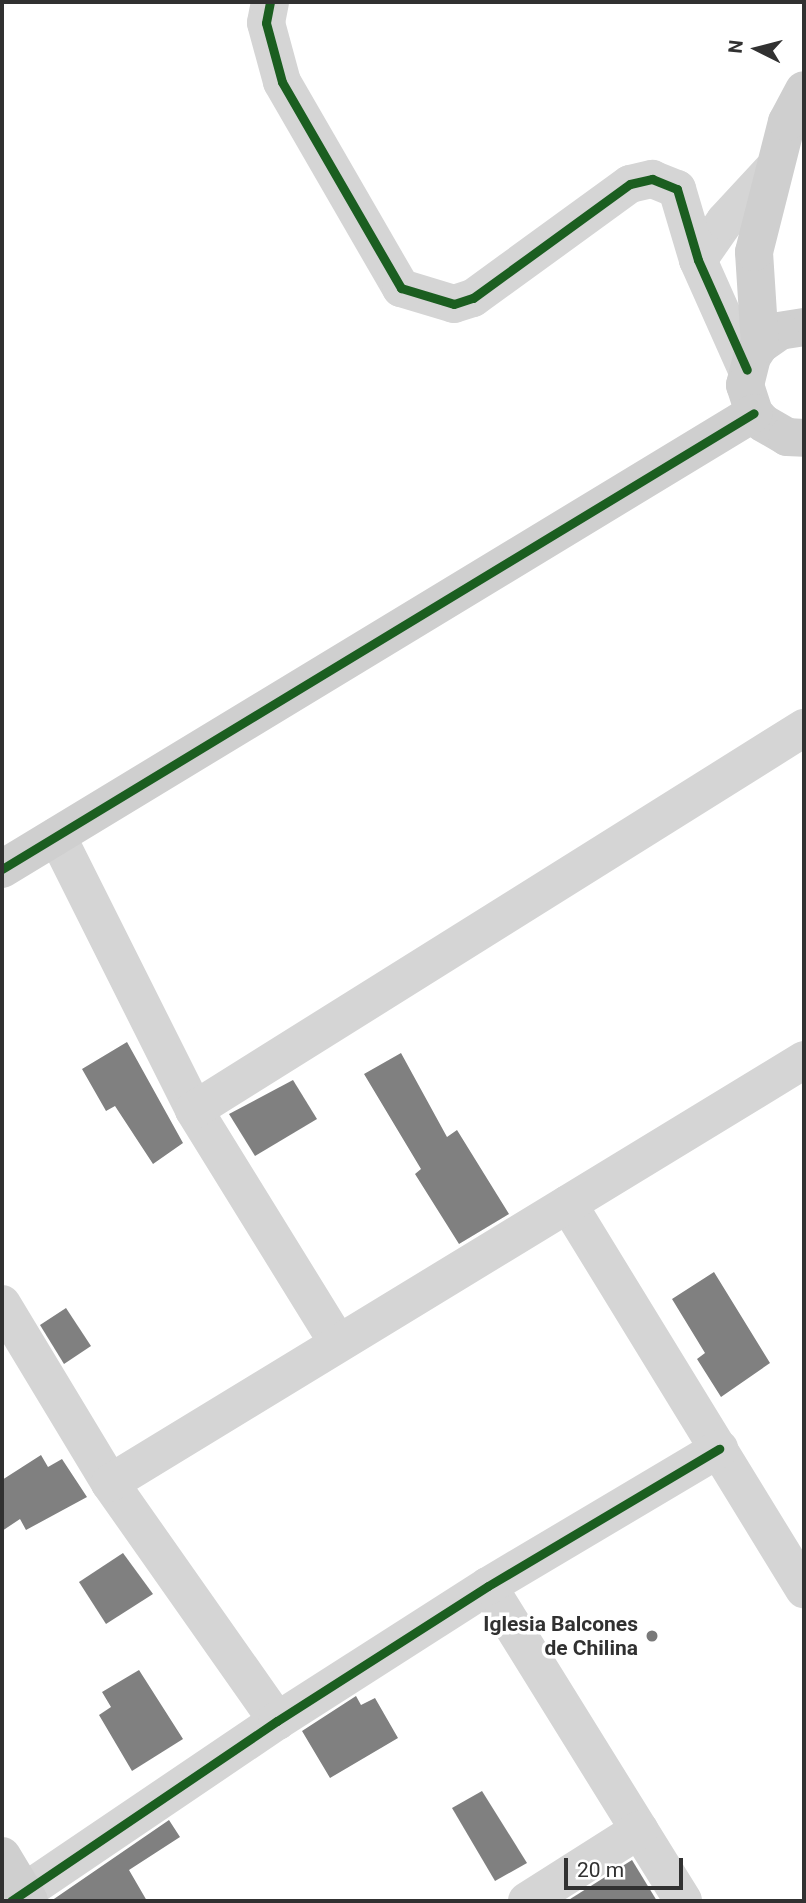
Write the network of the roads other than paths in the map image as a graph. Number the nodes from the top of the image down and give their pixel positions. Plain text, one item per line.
1 (270, 2) edge
2 (804, 90) edge
3 (772, 170) junction
4 (698, 260) junction
5 (804, 327) edge
6 (754, 357) junction
7 (754, 413) junction
8 (803, 440) edge
9 (804, 728) edge
10 (57, 836) junction
11 (2, 869) edge
12 (804, 1060) edge
13 (194, 1110) junction
14 (568, 1204) junction
15 (2, 1304) edge
16 (338, 1343) junction
17 (719, 1449) junction
18 (110, 1483) junction
19 (488, 1586) junction
20 (804, 1589) edge
21 (276, 1721) junction
22 (639, 1830) junction
23 (2, 1856) edge
24 (22, 1899) edge
25 (527, 1901) edge
26 (683, 1901) edge

1 - 4 street
2 - 3 street
3 - 4 street
3 - 6 street
4 - 6 street
5 - 6 street
6 - 7 street
7 - 8 street
7 - 10 street
9 - 13 street
10 - 11 street
10 - 13 street
12 - 14 street
13 - 16 street
14 - 16 street
14 - 17 street
15 - 18 street
16 - 18 street
17 - 19 street
17 - 20 street
18 - 21 street
19 - 21 street
19 - 22 street
21 - 24 street
22 - 25 street
22 - 26 street
23 - 24 street

